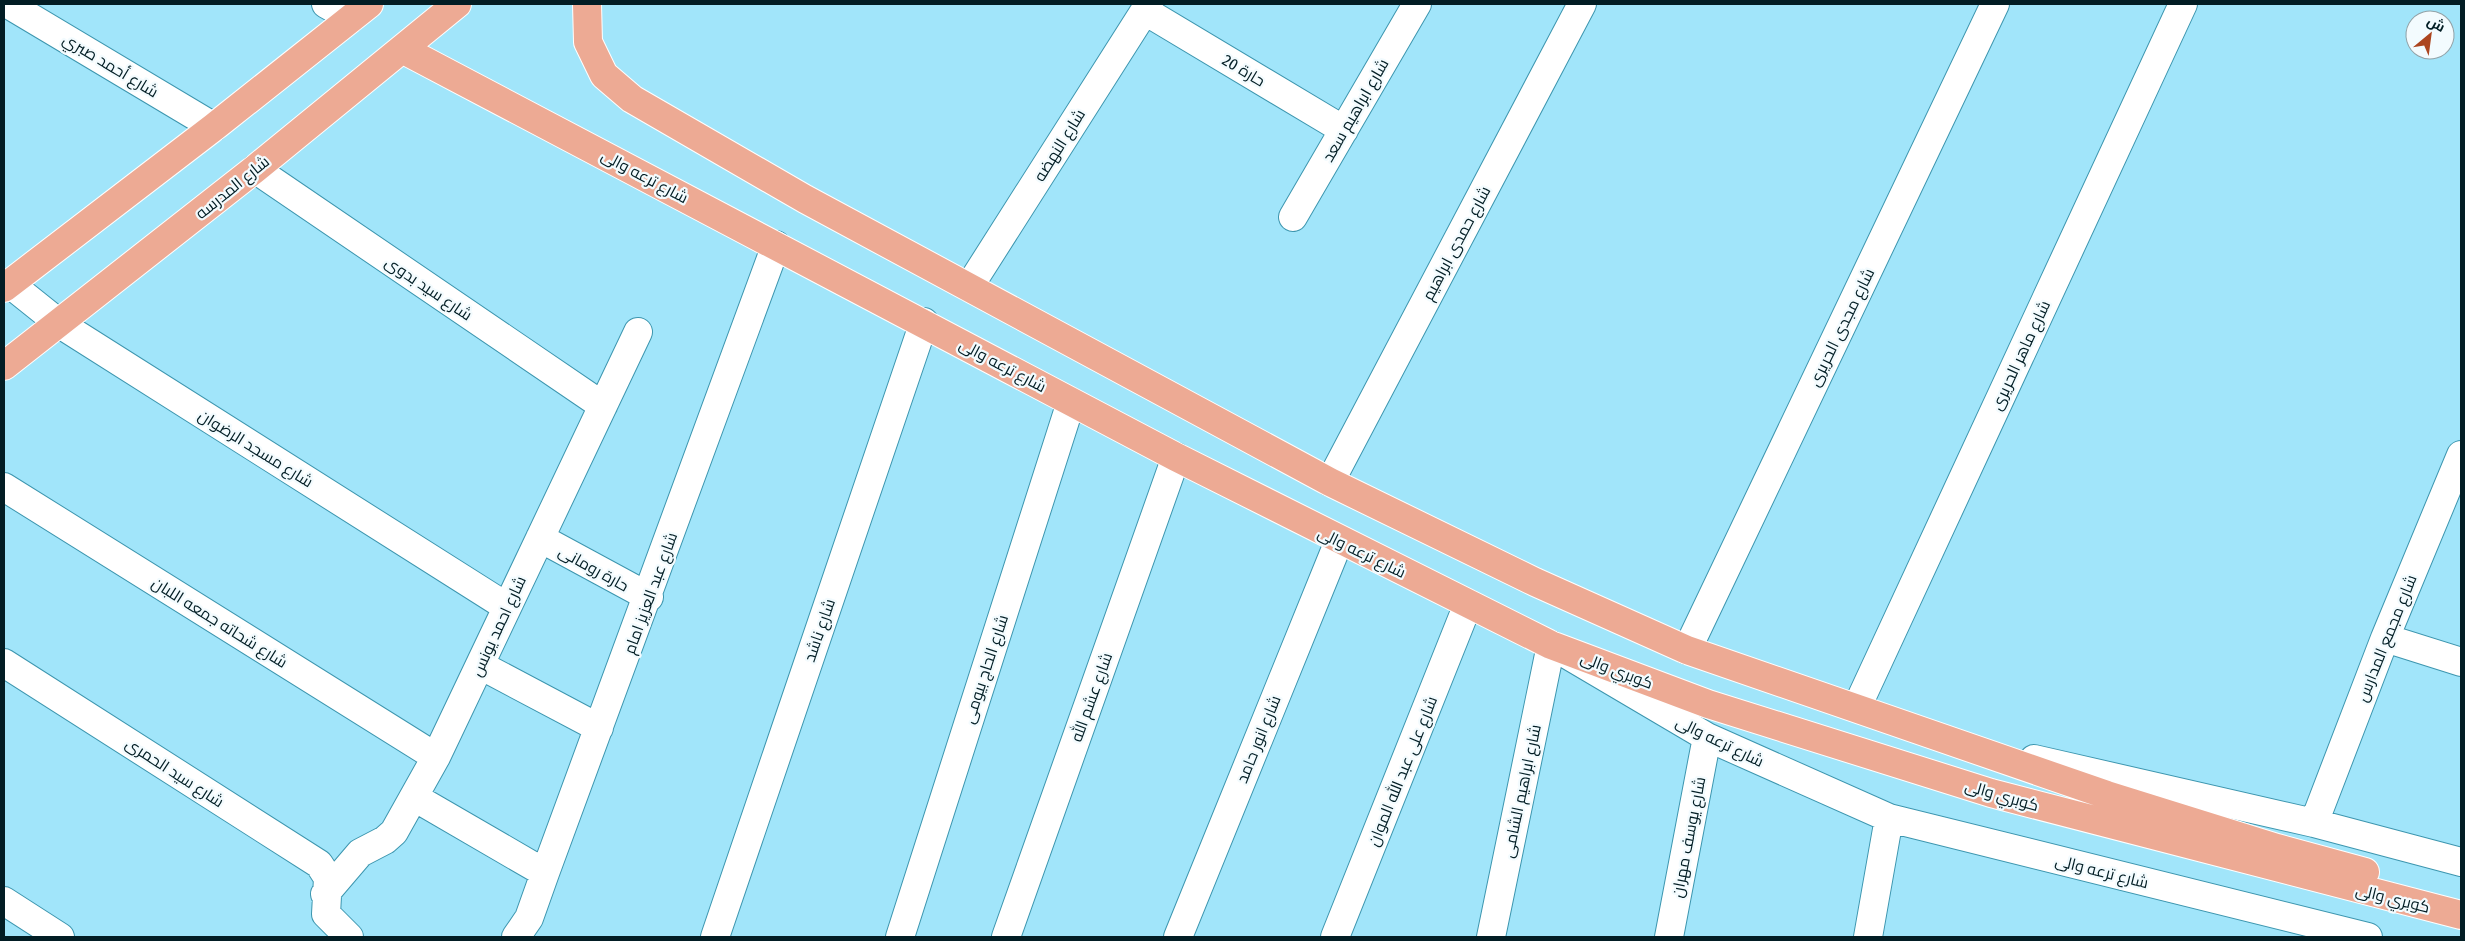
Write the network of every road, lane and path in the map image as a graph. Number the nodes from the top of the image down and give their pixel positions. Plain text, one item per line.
1 (8, 4) edge
2 (326, 4) edge
3 (457, 4) edge
4 (587, 4) edge
5 (1417, 4) edge
6 (1582, 4) edge
7 (1995, 4) edge
8 (2183, 4) edge
9 (1147, 7) edge
10 (360, 11) edge
11 (402, 48) junction
12 (214, 127) junction
13 (1344, 130) junction
14 (255, 169) junction
15 (1293, 217) dead end
16 (776, 245) junction
17 (7, 286) edge
18 (969, 287) junction
19 (924, 322) junction
20 (60, 324) junction
21 (638, 332) dead end
22 (4, 366) edge
23 (1071, 402) junction
24 (602, 406) junction
25 (2461, 455) edge
26 (1176, 458) junction
27 (1330, 482) junction
28 (4, 487) edge
29 (540, 538) junction
30 (1339, 541) junction
31 (649, 597) junction
32 (1468, 604) junction
33 (507, 607) junction
34 (2385, 638) junction
35 (1551, 645) junction
36 (1687, 650) junction
37 (2461, 662) edge
38 (4, 663) edge
39 (480, 665) junction
40 (1857, 707) junction
41 (599, 728) junction
42 (1707, 738) junction
43 (1940, 738) junction
44 (436, 757) junction
45 (414, 797) junction
46 (1889, 818) junction
47 (2314, 823) junction
48 (2461, 862) edge
49 (546, 873) junction
50 (325, 894) junction
51 (2461, 898) edge
52 (4, 901) edge
53 (2461, 915) edge
54 (2278, 926) edge
55 (60, 937) edge
56 (349, 937) edge
57 (516, 937) edge
58 (715, 937) edge
59 (900, 937) edge
60 (1006, 937) edge
61 (1178, 937) edge
62 (1335, 937) edge
63 (1491, 937) edge
64 (1669, 937) edge
65 (1868, 937) edge
66 (2368, 937) edge

1 - 12 street, شارع أحمد صبري
2 - 10 street
3 - 11 main road, شارع المدرسه
4 - 18 main road
5 - 13 street, شارع ابراهيم سعد
6 - 27 street, شارع حمدى ابراهيم
7 - 36 street, شارع مجدى الحريرى
8 - 40 street, شارع ماهر الحريرى
9 - 13 street, حارة 20
9 - 18 street, شارع النهضه
10 - 12 main road
11 - 14 main road, شارع المدرسه
11 - 16 main road, شارع ترعه والى
12 - 17 main road
13 - 15 street, شارع ابراهيم سعد
14 - 20 main road, شارع المدرسه
14 - 24 street, شارع سيد بدوى
16 - 19 main road, شارع ترعه والى
16 - 31 street, شارع عبد العزيز امام
17 - 20 street, شارع مسجد الرضوان
18 - 27 main road
19 - 23 main road, شارع ترعه والى
19 - 58 street, شارع ناشد
20 - 22 main road, شارع المدرسه
20 - 33 street, شارع مسجد الرضوان
21 - 24 street, شارع احمد يونس
23 - 26 main road, شارع ترعه والى
23 - 59 street, شارع الحاج بيومى
24 - 29 street, شارع احمد يونس
25 - 34 street, شارع مجمع المدارس
26 - 30 main road, شارع ترعه والى
26 - 60 street, شارع عشم الله
27 - 36 main road
28 - 44 street, شارع شحاته جمعه اللبان
29 - 31 street, حارة رومانى
29 - 33 street, شارع احمد يونس
30 - 32 main road, شارع ترعه والى
30 - 61 street, شارع انور حامد
31 - 41 street, شارع عبد العزيز امام
32 - 35 main road, شارع ترعه والى
32 - 62 street, شارع على عبد الله الموان
33 - 39 street, شارع احمد يونس
34 - 37 street
34 - 47 street, شارع مجمع المدارس
35 - 42 street, شارع ترعه والى
35 - 53 main road, كوبري والى
35 - 63 street, شارع ابراهيم الشامى
36 - 40 main road
38 - 50 street, شارع سيد الحمرى
39 - 41 street
39 - 44 street, شارع احمد يونس
40 - 43 main road
41 - 49 street, شارع عبد العزيز امام
42 - 46 street, شارع ترعه والى
42 - 64 street, شارع يوسف مهران
43 - 47 street
43 - 51 main road, كوبري والى
44 - 45 street, شارع احمد يونس
45 - 49 street
45 - 50 street, شارع احمد يونس
46 - 54 street, شارع ترعه والى
46 - 65 street
47 - 48 street
49 - 57 street, شارع عبد العزيز امام
50 - 56 street, شارع سيد الحمرى
52 - 55 street
54 - 66 street, شارع ترعه والى

